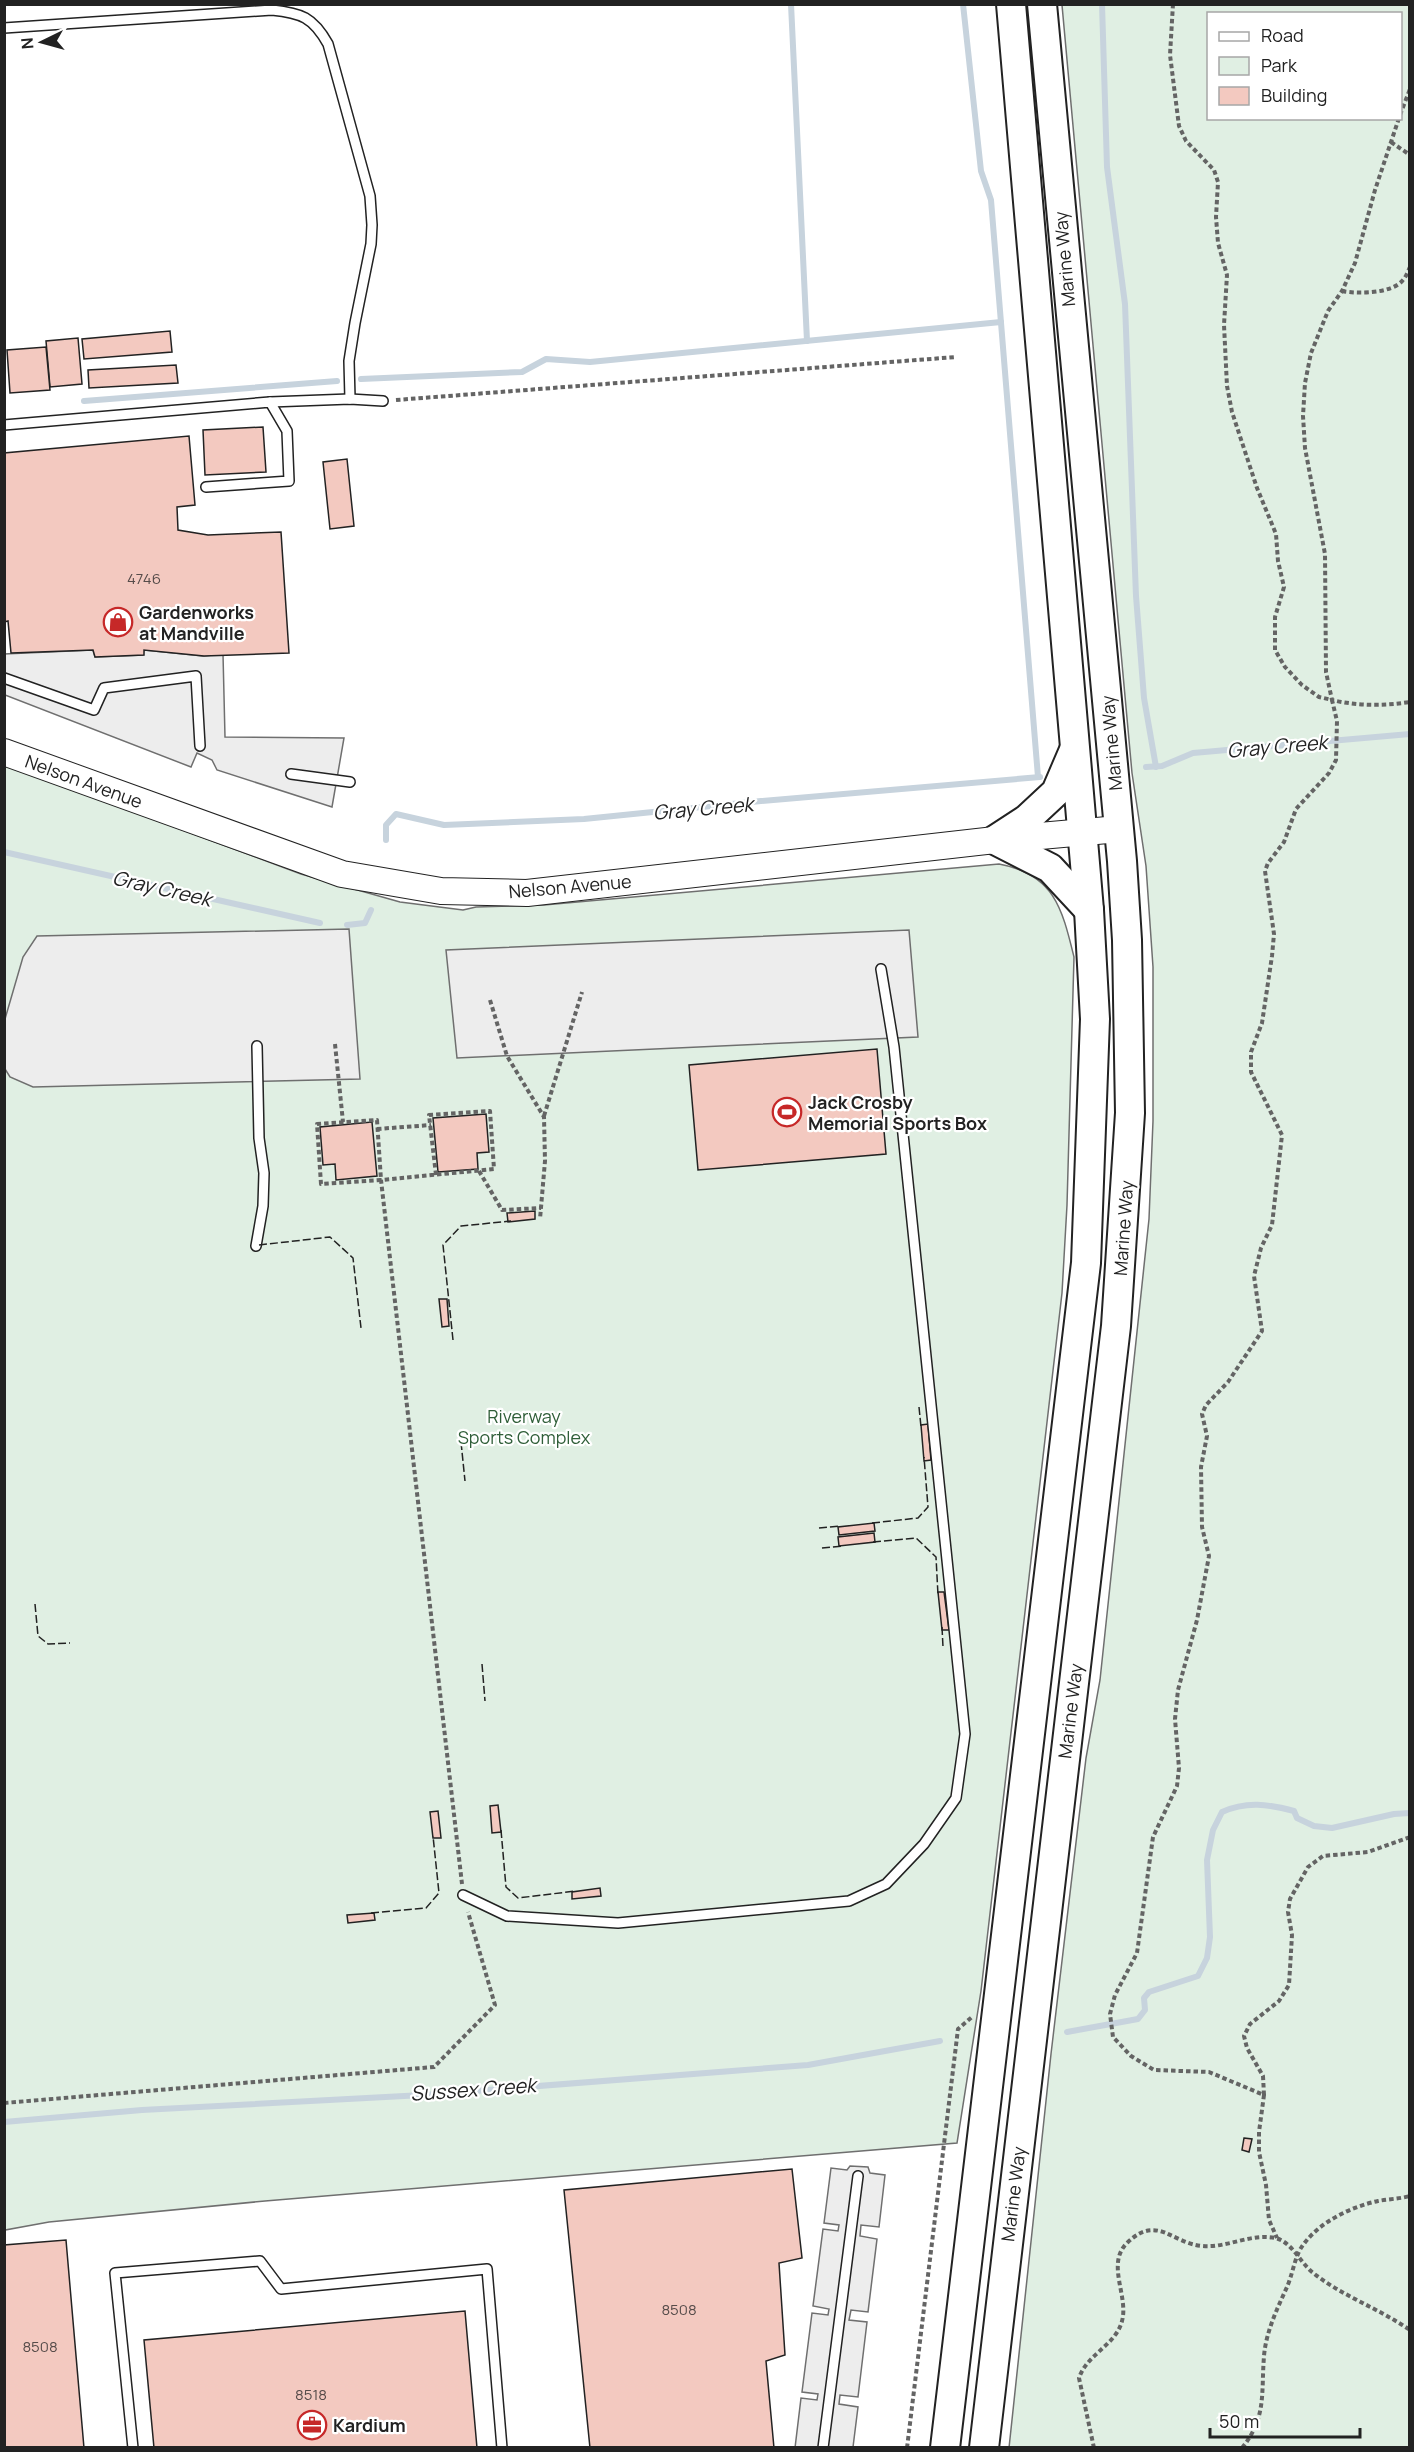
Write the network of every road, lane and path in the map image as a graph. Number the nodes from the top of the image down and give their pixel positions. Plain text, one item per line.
1 (1011, 4) edge
2 (1042, 4) edge
3 (1173, 4) edge
4 (4, 28) edge
5 (1410, 89) edge
6 (1402, 111) edge
7 (1399, 120) edge
8 (1391, 142) junction
9 (1410, 155) edge
10 (1410, 267) edge
11 (1342, 291) junction
12 (956, 357) dead end
13 (350, 399) junction
14 (383, 401) joint
15 (270, 402) junction
16 (4, 425) edge
17 (206, 487) dead end
18 (4, 678) edge
19 (1332, 700) junction
20 (1410, 702) edge
21 (1076, 745) junction
22 (200, 746) dead end
23 (4, 753) edge
24 (291, 774) dead end
25 (350, 782) dead end
26 (1119, 829) junction
27 (1083, 832) junction
28 (994, 840) junction
29 (1089, 910) junction
30 (881, 969) dead end
31 (582, 992) dead end
32 (490, 1000) dead end
33 (335, 1044) dead end
34 (256, 1046) dead end
35 (544, 1117) junction
36 (343, 1122) junction
37 (431, 1125) junction
38 (377, 1130) junction
39 (479, 1171) junction
40 (436, 1175) junction
41 (381, 1180) junction
42 (541, 1208) junction
43 (540, 1219) dead end
44 (256, 1246) dead end
45 (1410, 1837) edge
46 (463, 1895) junction
47 (958, 2029) dead end
48 (1264, 2095) junction
49 (4, 2103) edge
50 (858, 2176) dead end
51 (1410, 2196) edge
52 (1277, 2238) junction
53 (1298, 2258) junction
54 (1410, 2330) edge
55 (133, 2448) edge
56 (502, 2448) edge
57 (823, 2448) edge
58 (907, 2448) edge
59 (945, 2448) edge
60 (984, 2448) edge
61 (1094, 2448) edge
62 (1242, 2448) edge

1 - 21 main road, Marine Way
2 - 26 main road, Marine Way
3 - 19 path
4 - 13 lane
5 - 6 path
7 - 8 path
8 - 9 path
8 - 11 path
10 - 11 path
11 - 19 path
12 - 14 path
13 - 14 lane
13 - 15 lane
15 - 16 lane
15 - 17 lane
18 - 22 lane
19 - 20 path
19 - 48 path
21 - 27 main road, Marine Way
21 - 28 main road
23 - 28 street, Nelson Avenue
24 - 25 lane
26 - 27 street, Nelson Avenue
26 - 60 main road, Marine Way
27 - 28 street, Nelson Avenue
27 - 29 main road, Marine Way
28 - 29 main road
29 - 59 main road, Marine Way
30 - 46 lane
31 - 35 path
32 - 35 path
33 - 36 path
34 - 44 lane
35 - 42 path
36 - 38 path
36 - 41 path
37 - 38 path
37 - 39 path
37 - 40 path
38 - 41 path
39 - 40 path
39 - 42 path
40 - 41 path
41 - 46 path
42 - 43 path
45 - 48 path
46 - 49 path
47 - 58 path
48 - 52 path
50 - 57 lane
51 - 53 path
52 - 53 path
52 - 61 path
53 - 54 path
53 - 62 path
55 - 56 lane

